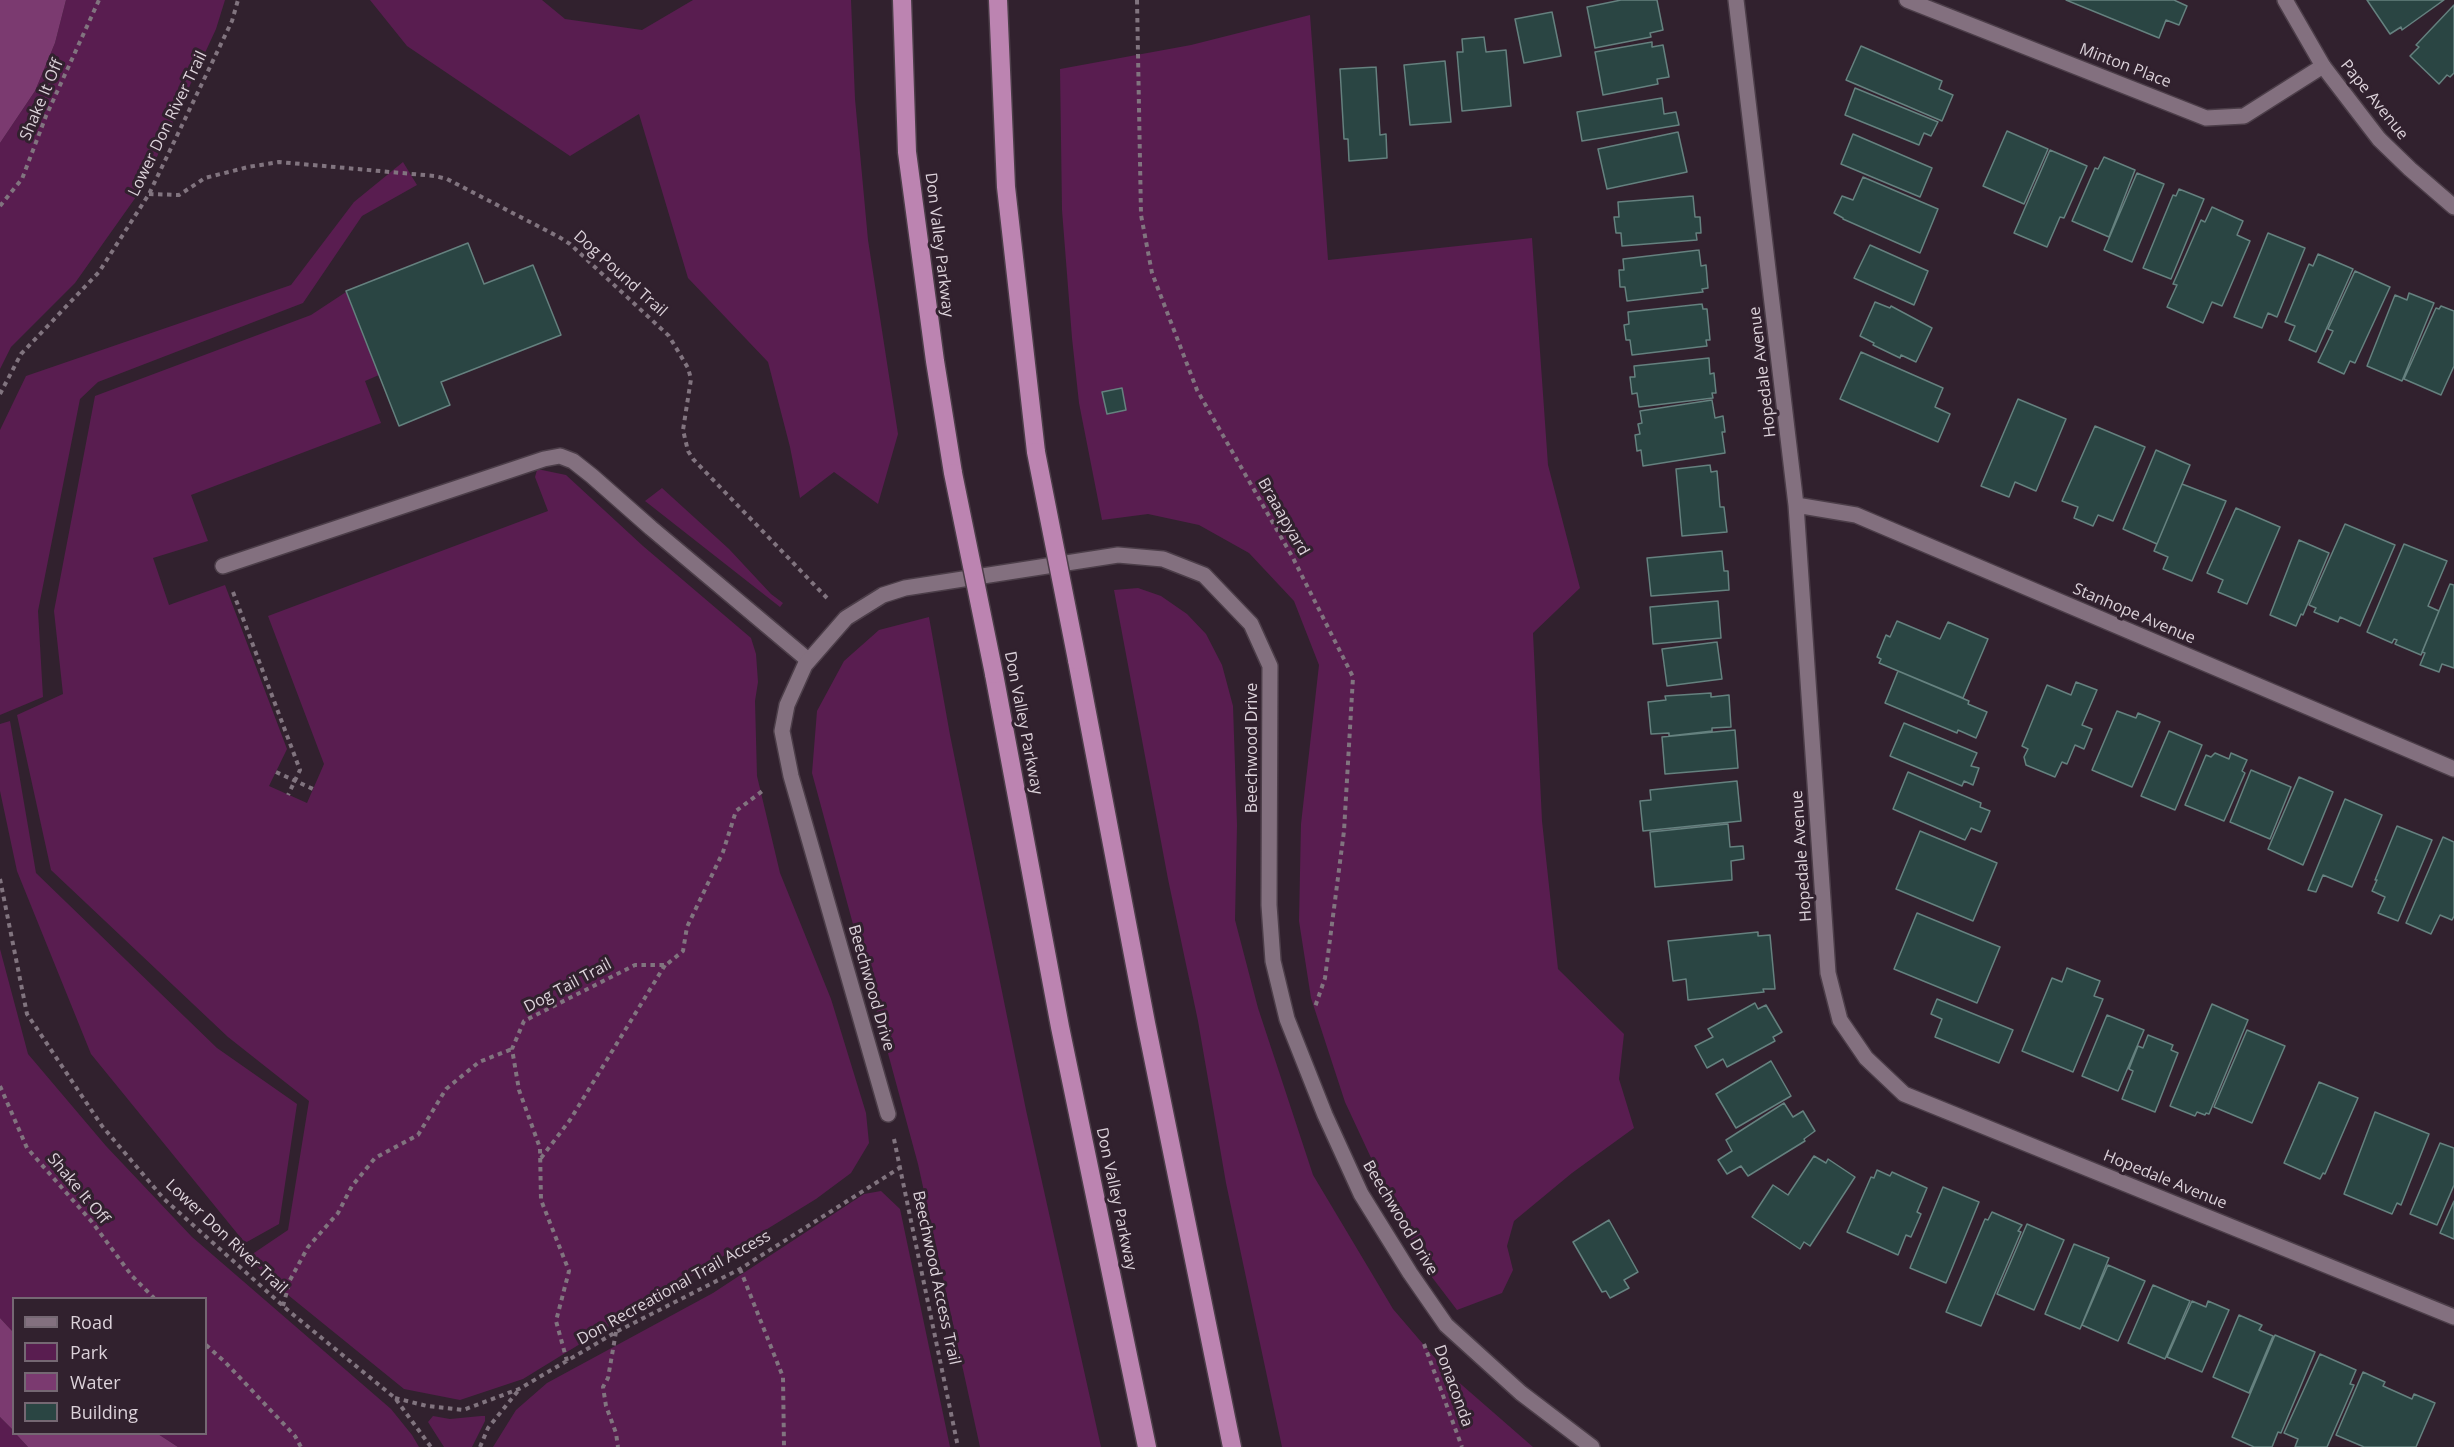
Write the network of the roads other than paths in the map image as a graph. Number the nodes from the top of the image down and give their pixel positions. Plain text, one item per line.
1 (902, 0) edge
2 (998, 0) edge
3 (1736, 0) edge
4 (1907, 0) edge
5 (2284, 0) edge
6 (2324, 66) junction
7 (2454, 207) edge
8 (1796, 505) junction
9 (223, 566) road end
10 (808, 660) junction
11 (2454, 769) edge
12 (888, 1114) road end
13 (2454, 1317) edge
14 (1147, 1447) edge
15 (1232, 1447) edge
16 (1592, 1447) edge

1 - 14 highway, Don Valley Parkway, bridge
2 - 15 highway, bridge
3 - 8 street, Hopedale Avenue
4 - 6 street, Minton Place
5 - 6 street, Pape Avenue
6 - 7 street, Pape Avenue
8 - 11 street, Stanhope Avenue
8 - 13 street, Hopedale Avenue
9 - 10 street
10 - 12 street, Beechwood Drive
10 - 16 street, Beechwood Drive

